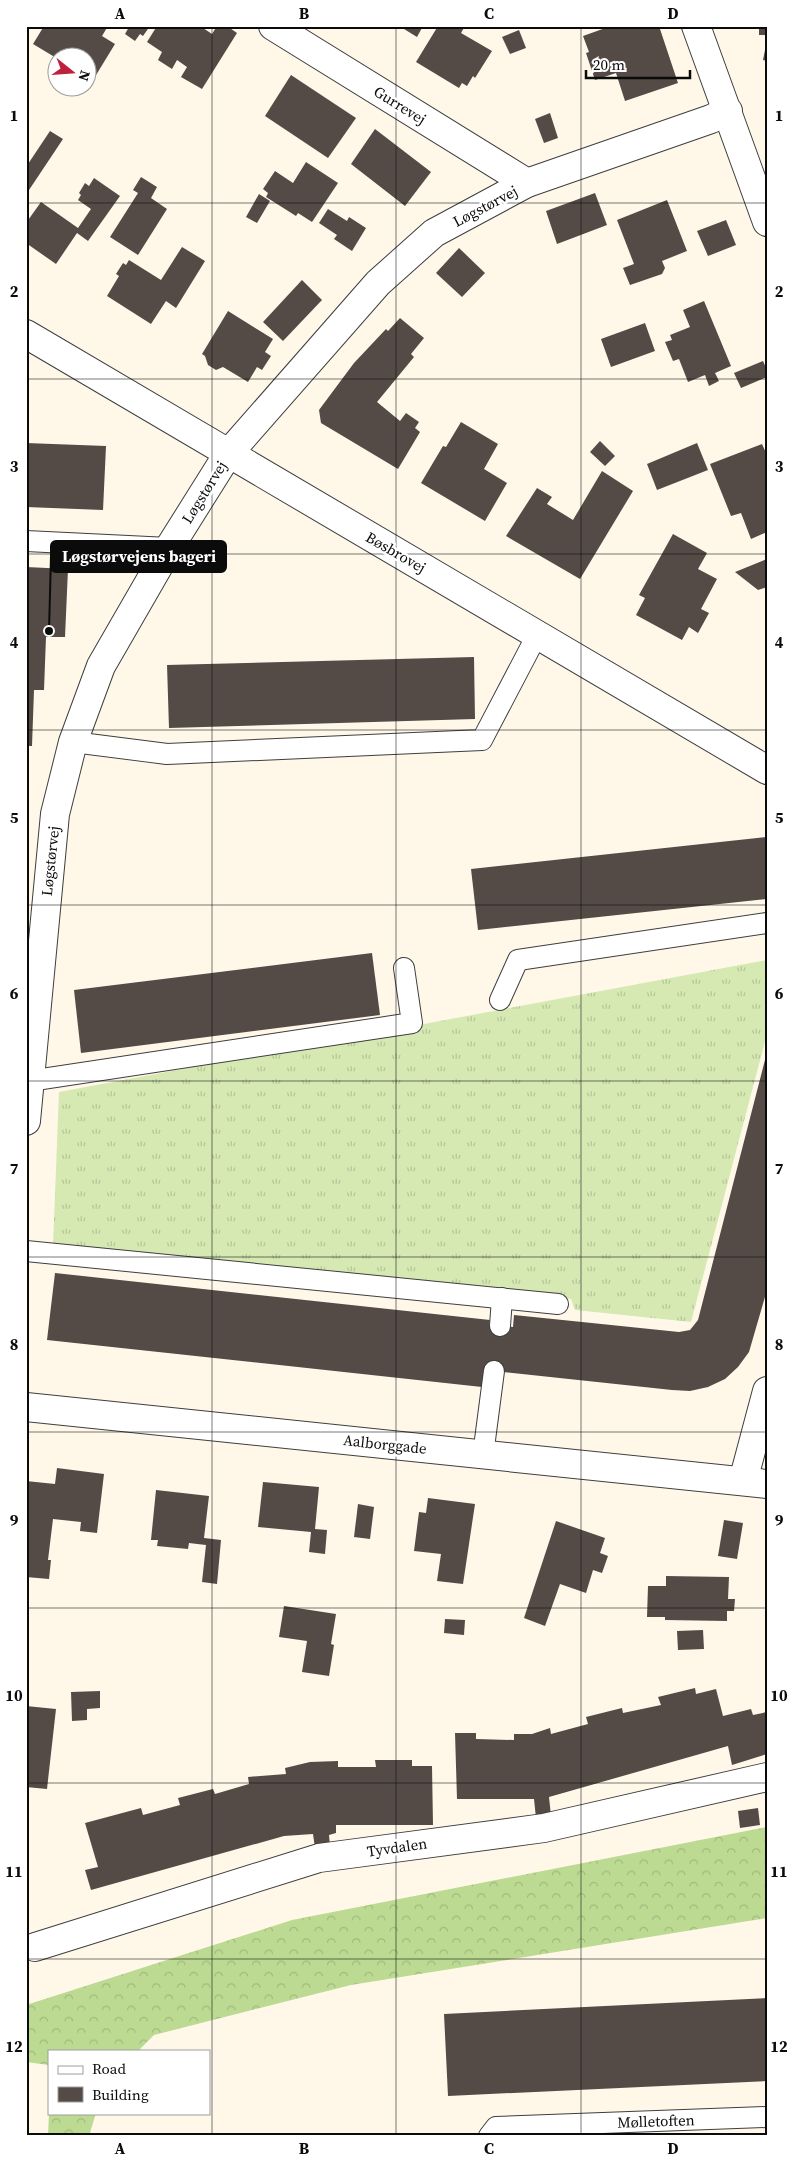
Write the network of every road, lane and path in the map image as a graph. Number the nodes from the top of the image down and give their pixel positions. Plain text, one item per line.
1 (273, 26) edge
2 (696, 26) edge
3 (728, 110) junction
4 (527, 183) junction
5 (767, 222) edge
6 (26, 334) edge
7 (228, 454) junction
8 (26, 541) edge
9 (169, 548) junction
10 (537, 635) junction
11 (73, 742) junction
12 (767, 770) edge
13 (36, 903) edge
14 (767, 923) edge
15 (404, 968) dead end
16 (500, 1000) dead end
17 (29, 1081) junction
18 (26, 1122) edge
19 (26, 1251) edge
20 (502, 1298) junction
21 (558, 1304) dead end
22 (500, 1326) dead end
23 (494, 1370) dead end
24 (767, 1391) edge
25 (26, 1407) edge
26 (483, 1454) junction
27 (755, 1483) edge
28 (767, 1777) edge
29 (35, 1947) dead end
30 (767, 2117) edge
31 (489, 2136) edge

1 - 4 street, Gurrevej
2 - 3 street
3 - 4 street, Løgstørvej
3 - 5 street
4 - 7 street, Løgstørvej
6 - 7 street, Bøsbrovej
7 - 9 street, Løgstørvej
7 - 10 street, Bøsbrovej
8 - 9 lane
9 - 11 street, Løgstørvej
10 - 11 lane
10 - 12 street, Bøsbrovej
11 - 13 street, Løgstørvej
13 - 17 street, Løgstørvej
14 - 16 lane
15 - 17 lane
17 - 18 street, Løgstørvej
19 - 20 lane
20 - 21 lane
20 - 22 lane
23 - 26 lane
24 - 27 street, Aalborggade
25 - 26 street, Aalborggade
26 - 27 street, Aalborggade
28 - 29 street, Tyvdalen
30 - 31 lane, Mølletoften

